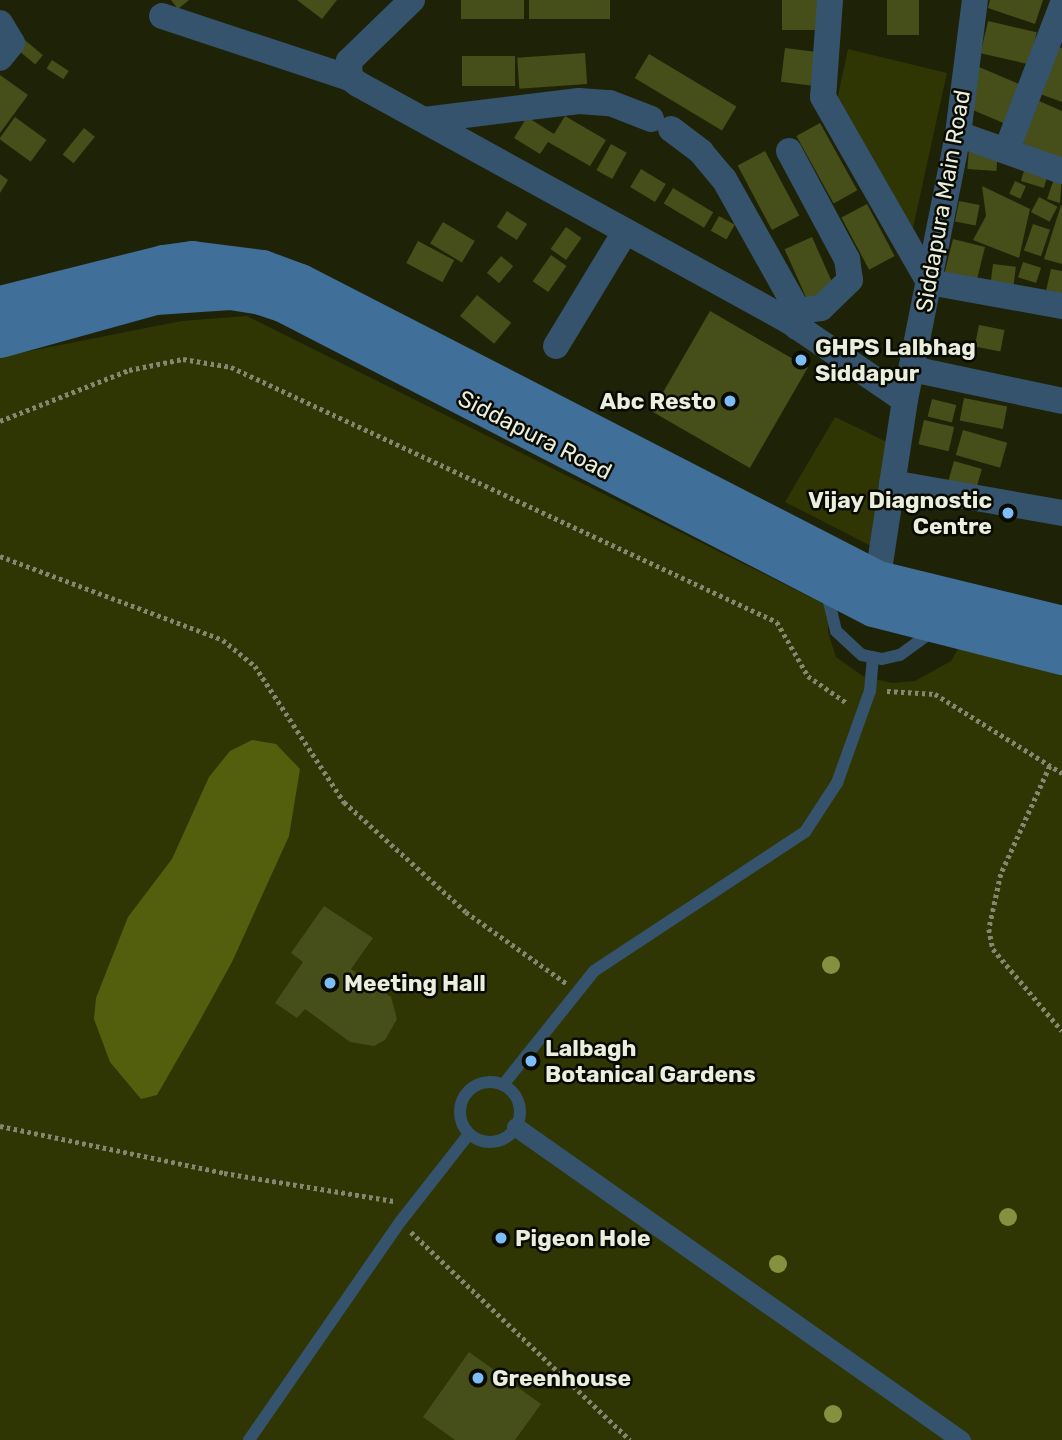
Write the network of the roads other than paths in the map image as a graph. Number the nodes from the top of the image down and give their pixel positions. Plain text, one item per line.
1 (412, 0) edge
2 (830, 0) edge
3 (975, 0) edge
4 (1062, 6) edge
5 (162, 16) dead end
6 (0, 23) edge
7 (0, 58) edge
8 (350, 78) junction
9 (424, 120) junction
10 (958, 134) junction
11 (1007, 149) junction
12 (789, 151) dead end
13 (1062, 171) edge
14 (625, 232) junction
15 (929, 282) junction
16 (0, 304) edge
17 (1062, 306) edge
18 (798, 319) junction
19 (0, 339) edge
20 (556, 346) dead end
21 (912, 369) junction
22 (905, 400) junction
23 (1062, 401) edge
24 (892, 483) junction
25 (1062, 513) edge
26 (826, 586) junction
27 (875, 594) junction
28 (1062, 624) edge
29 (939, 626) junction
30 (1062, 656) edge
31 (873, 658) junction
32 (503, 1085) junction
33 (516, 1127) junction
34 (469, 1134) junction
35 (249, 1440) edge
36 (961, 1440) edge

1 - 8 street
2 - 15 street
3 - 10 street, Siddapura Main Road
4 - 11 street
5 - 8 street
6 - 7 street
8 - 9 street
9 - 14 street
9 - 18 street
10 - 11 street
10 - 15 street, Siddapura Main Road
11 - 13 street
12 - 18 street
14 - 18 street
14 - 20 street
15 - 17 street
15 - 21 street, Siddapura Main Road
16 - 27 main road, Siddapura Road
18 - 22 street
19 - 26 main road, Siddapura Road
21 - 22 street, Siddapura Main Road
21 - 23 street
22 - 24 street, Siddapura Main Road
24 - 25 street
24 - 27 street, Siddapura Main Road
26 - 27 main road, Siddapura Road
26 - 31 lane
27 - 28 main road, Siddapura Road
27 - 29 main road, Siddapura Road
29 - 30 main road, Siddapura Road
29 - 31 lane
31 - 32 lane
32 - 33 lane
32 - 34 lane
33 - 34 lane
33 - 36 street
34 - 35 lane

